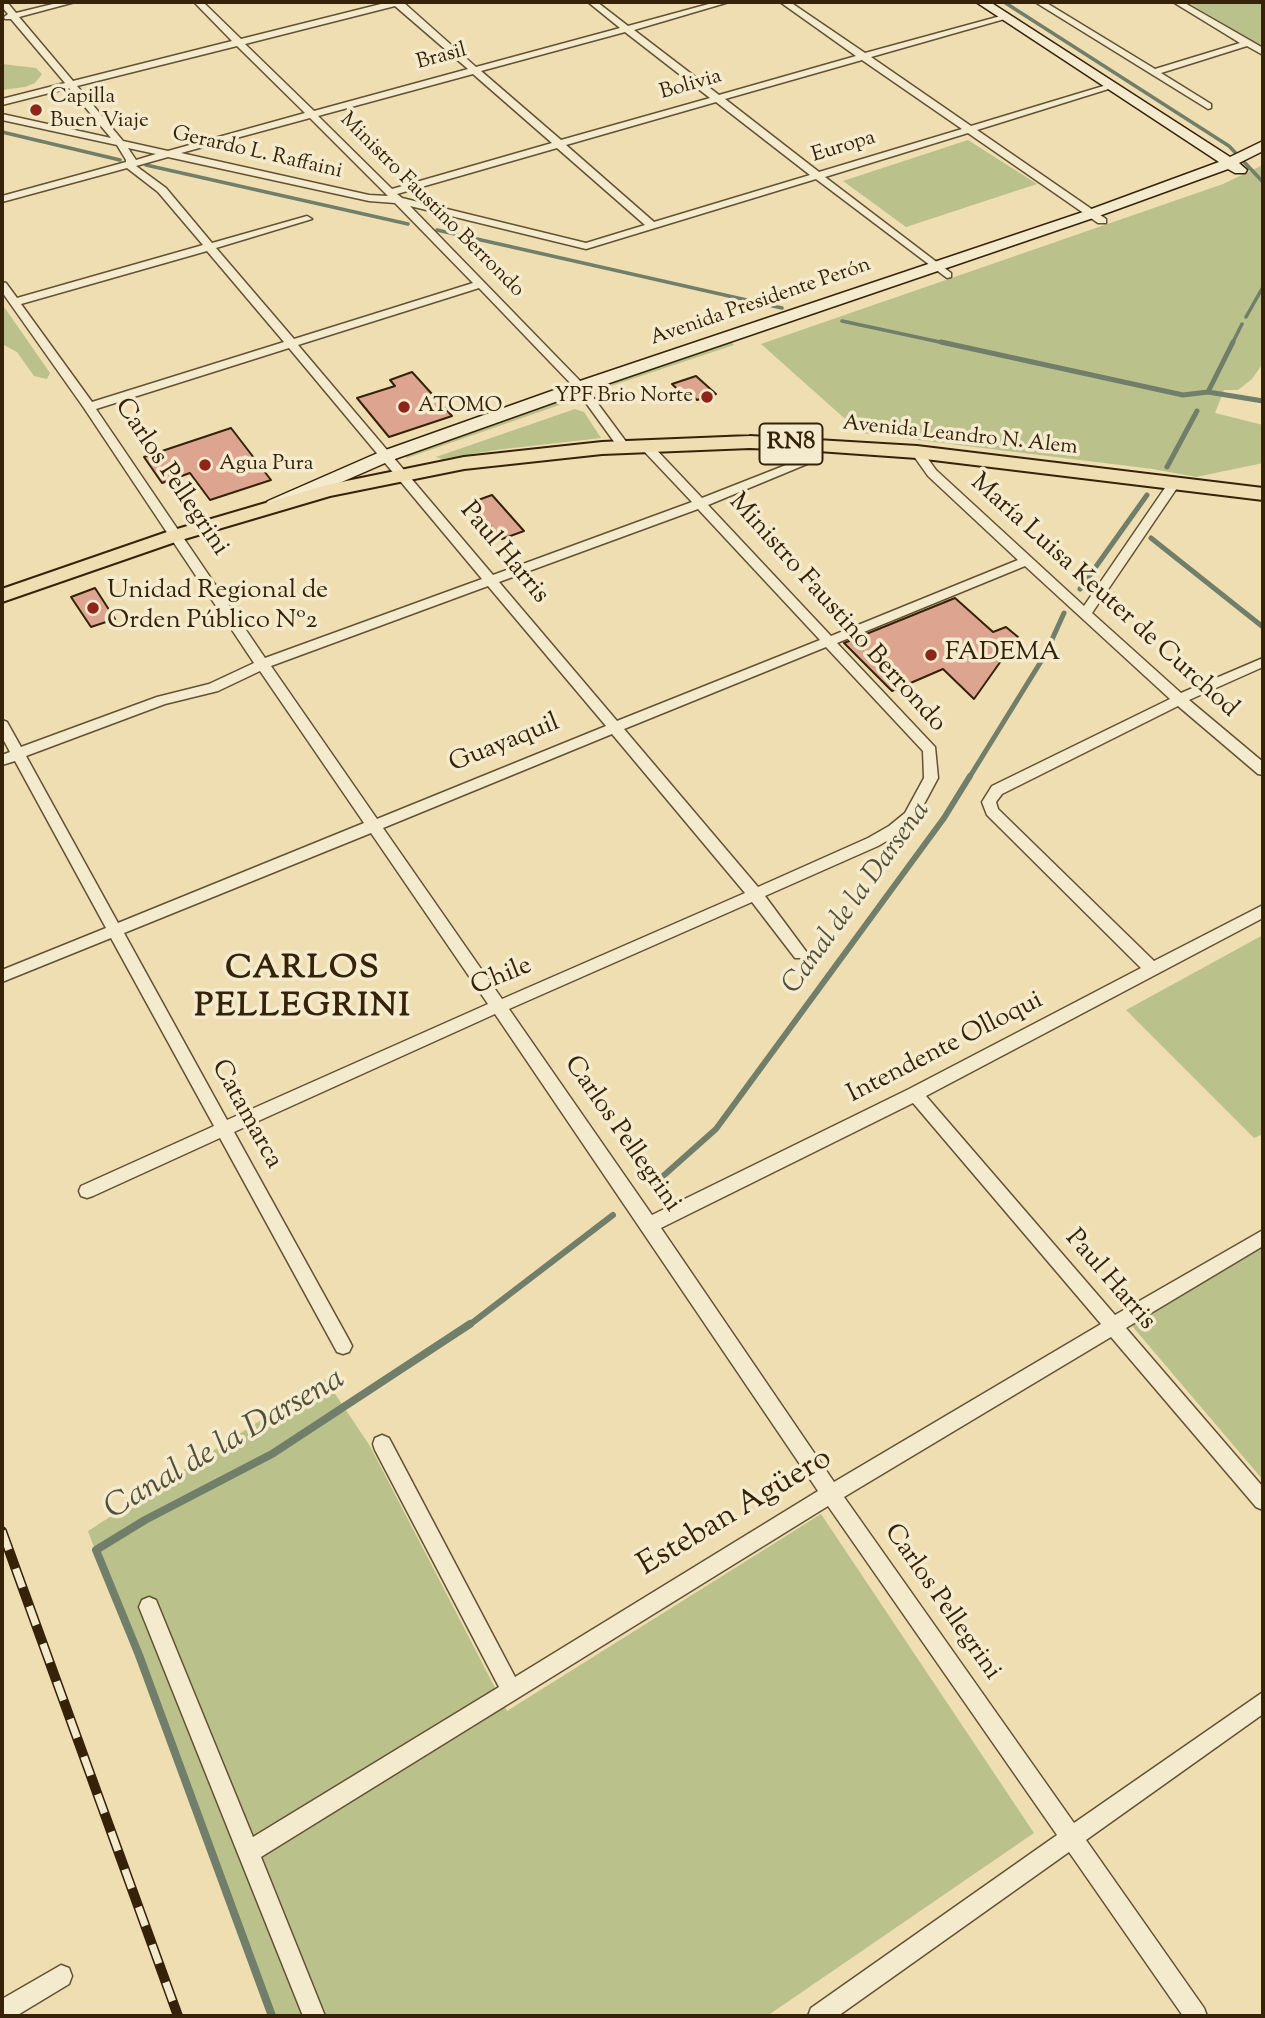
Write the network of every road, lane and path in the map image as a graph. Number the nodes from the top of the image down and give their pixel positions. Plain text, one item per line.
1 (2, 2) edge
2 (71, 2) edge
3 (198, 2) edge
4 (397, 2) edge
5 (592, 2) edge
6 (725, 2) edge
7 (785, 2) edge
8 (982, 2) edge
9 (1056, 2) edge
10 (1177, 2) edge
11 (1042, 3) edge
12 (14, 15) junction
13 (1005, 16) junction
14 (2, 18) edge
15 (627, 29) junction
16 (238, 42) junction
17 (1248, 43) junction
18 (1263, 52) edge
19 (864, 57) junction
20 (474, 70) junction
21 (1156, 72) junction
22 (73, 85) junction
23 (1114, 86) junction
24 (718, 99) junction
25 (2, 102) edge
26 (1208, 106) dead end
27 (310, 114) junction
28 (2, 117) edge
29 (968, 129) junction
30 (120, 143) junction
31 (559, 144) junction
32 (1263, 145) edge
33 (169, 154) junction
34 (1263, 158) edge
35 (131, 164) junction
36 (1236, 167) junction
37 (103, 172) junction
38 (819, 176) junction
39 (159, 187) junction
40 (392, 196) junction
41 (2, 199) edge
42 (1096, 218) junction
43 (307, 219) dead end
44 (653, 226) junction
45 (586, 246) joint
46 (211, 247) junction
47 (942, 271) junction
48 (480, 284) junction
49 (2, 285) edge
50 (14, 302) junction
51 (291, 343) junction
52 (586, 393) junction
53 (89, 407) junction
54 (818, 445) junction
55 (645, 446) junction
56 (624, 447) junction
57 (917, 452) junction
58 (394, 465) junction
59 (1263, 478) edge
60 (1176, 485) junction
61 (1263, 494) edge
62 (701, 503) junction
63 (274, 505) junction
64 (174, 536) junction
65 (1027, 561) junction
66 (490, 579) junction
67 (2, 596) edge
68 (1085, 614) junction
69 (830, 640) junction
70 (1263, 662) edge
71 (263, 664) junction
72 (1179, 699) junction
73 (2, 725) edge
74 (614, 727) junction
75 (10, 757) edge
76 (1263, 770) edge
77 (923, 796) joint
78 (372, 825) junction
79 (754, 893) junction
80 (1263, 911) edge
81 (116, 929) junction
82 (800, 954) dead end
83 (1152, 969) junction
84 (2, 976) edge
85 (498, 1007) junction
86 (915, 1094) junction
87 (222, 1129) junction
88 (87, 1191) dead end
89 (649, 1225) junction
90 (1263, 1237) edge
91 (1114, 1328) junction
92 (343, 1346) dead end
93 (382, 1444) dead end
94 (831, 1494) junction
95 (1263, 1501) edge
96 (149, 1607) dead end
97 (510, 1689) junction
98 (1263, 1702) edge
99 (1071, 1838) junction
100 (247, 1853) junction
101 (61, 1976) dead end
102 (2, 2012) edge
103 (314, 2016) edge
104 (819, 2016) edge
105 (1196, 2016) edge

1 - 12 street
2 - 12 street
3 - 16 street, Ministro Faustino Berrondo
4 - 16 street
4 - 20 street
5 - 15 street
6 - 15 street, Brasil
7 - 19 street
8 - 13 main road
9 - 11 street
10 - 17 street
11 - 21 street
12 - 14 street
12 - 22 street
13 - 19 street, Bolivia
13 - 23 main road
15 - 20 street, Brasil
15 - 24 street
16 - 22 street
16 - 27 street, Ministro Faustino Berrondo
17 - 18 street
17 - 21 street
19 - 24 street, Bolivia
19 - 29 street
20 - 27 street, Brasil
20 - 31 street
21 - 26 street
22 - 25 street
22 - 30 street
23 - 29 street, Europa
23 - 36 main road
24 - 31 street, Bolivia
24 - 38 street
27 - 33 street, Brasil
27 - 40 street, Ministro Faustino Berrondo
28 - 30 street, Gerardo L. Raffaini
29 - 38 street, Europa
29 - 42 street
30 - 33 street, Gerardo L. Raffaini
30 - 35 street
31 - 40 street, Bolivia
31 - 44 street
32 - 36 main road, Avenida Presidente Perón
33 - 35 street, Brasil
33 - 40 street, Gerardo L. Raffaini
34 - 36 main road, Avenida Presidente Perón
35 - 37 street, Brasil
35 - 39 street, Paul Harris
36 - 42 main road, Avenida Presidente Perón
37 - 39 street
37 - 41 street, Brasil
38 - 44 street, Europa
38 - 47 street
39 - 46 street, Paul Harris
40 - 45 street, Gerardo L. Raffaini
40 - 48 street, Ministro Faustino Berrondo
42 - 47 main road, Avenida Presidente Perón
43 - 46 street
44 - 45 street, Europa
46 - 50 street
46 - 51 street, Paul Harris
47 - 52 main road, Avenida Presidente Perón
48 - 51 street
48 - 52 street, Ministro Faustino Berrondo
49 - 50 street, Carlos Pellegrini
50 - 53 street, Carlos Pellegrini
51 - 53 street
51 - 58 street, Paul Harris
52 - 56 street, Ministro Faustino Berrondo
52 - 58 main road, Avenida Presidente Perón
53 - 64 street, Carlos Pellegrini
54 - 55 main road, Avenida Leandro N. Alem / RN8
54 - 57 main road, Avenida Leandro N. Alem / RN8
54 - 62 street
55 - 56 main road, Avenida Leandro N. Alem / RN8
55 - 62 street, Ministro Faustino Berrondo
56 - 58 main road, Avenida Leandro N. Alem / RN8
57 - 60 main road, Avenida Leandro N. Alem / RN8
57 - 65 street, María Luisa Keuter de Curchod
58 - 63 main road, Avenida Presidente Perón
58 - 63 main road, Avenida Presidente Perón / RN8
58 - 66 street, Paul Harris
59 - 60 main road, Avenida Leandro N. Alem / RN8
60 - 61 main road, Avenida Leandro N. Alem / RN8
60 - 68 street
62 - 66 street
62 - 69 street, Ministro Faustino Berrondo
63 - 64 main road, Avenida Presidente Perón
64 - 67 main road, Avenida Presidente Perón
64 - 71 street, Carlos Pellegrini
65 - 68 street, María Luisa Keuter de Curchod
65 - 69 street, Guayaquil
66 - 71 street
66 - 74 street, Paul Harris
68 - 72 street, María Luisa Keuter de Curchod
69 - 74 street, Guayaquil
69 - 77 street, Ministro Faustino Berrondo
70 - 72 street
71 - 75 street
71 - 78 street, Carlos Pellegrini
72 - 76 street, María Luisa Keuter de Curchod
72 - 83 street
73 - 75 street, Catamarca
74 - 78 street, Guayaquil
74 - 79 street, Paul Harris
75 - 81 street, Catamarca
77 - 79 street, Chile
78 - 81 street, Guayaquil
78 - 85 street, Carlos Pellegrini
79 - 82 street, Paul Harris
79 - 85 street, Chile
80 - 83 street, Intendente Olloqui
81 - 84 street, Guayaquil
81 - 87 street, Catamarca
83 - 86 street, Intendente Olloqui
85 - 87 street, Chile
85 - 89 street, Carlos Pellegrini
86 - 89 street, Intendente Olloqui
86 - 91 street, Paul Harris
87 - 88 street, Chile
87 - 92 street, Catamarca
89 - 94 street, Carlos Pellegrini
90 - 91 street, Esteban Agüero
91 - 94 street, Esteban Agüero
91 - 95 street, Paul Harris
93 - 97 street
94 - 97 street, Esteban Agüero
94 - 99 street, Carlos Pellegrini
96 - 100 street
97 - 100 street, Esteban Agüero
98 - 99 street
99 - 104 street
99 - 105 street, Carlos Pellegrini
100 - 103 street
101 - 102 street

